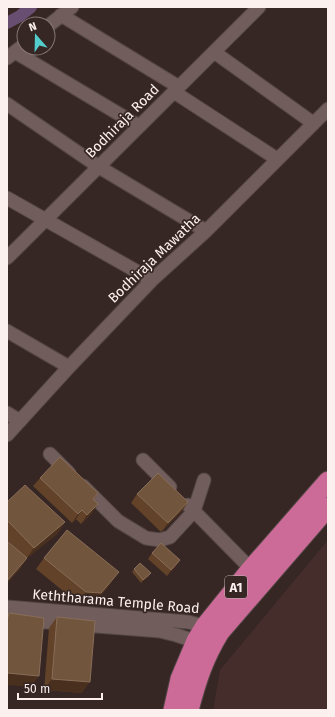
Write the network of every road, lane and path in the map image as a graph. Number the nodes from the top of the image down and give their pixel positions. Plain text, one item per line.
1 (72, 7) edge
2 (260, 7) edge
3 (61, 15) junction
4 (56, 19) edge
5 (15, 52) edge
6 (214, 52) junction
7 (176, 90) junction
8 (7, 104) edge
9 (328, 109) edge
10 (313, 123) junction
11 (139, 126) junction
12 (277, 159) junction
13 (99, 167) junction
14 (7, 198) edge
15 (45, 220) junction
16 (206, 231) junction
17 (9, 252) edge
18 (152, 280) junction
19 (7, 331) edge
20 (69, 367) junction
21 (7, 413) edge
22 (20, 420) junction
23 (7, 435) edge
24 (50, 454) dead end
25 (143, 460) dead end
26 (204, 480) dead end
27 (328, 481) edge
28 (328, 507) edge
29 (194, 511) junction
30 (251, 569) junction
31 (7, 607) edge
32 (7, 619) edge
33 (82, 619) junction
34 (208, 637) junction
35 (172, 710) edge
36 (189, 710) edge

1 - 3 street
2 - 6 street, Bodhiraja Road
3 - 4 street
3 - 7 street
5 - 11 street
6 - 7 street, Bodhiraja Road
6 - 10 street
7 - 11 street, Bodhiraja Road
7 - 12 street
8 - 13 street
9 - 10 street, Bodhiraja Mawatha
10 - 12 street, Bodhiraja Mawatha
11 - 13 street, Bodhiraja Road
12 - 16 street, Bodhiraja Mawatha
13 - 15 street, Bodhiraja Road
13 - 16 street
14 - 15 street
15 - 17 street, Bodhiraja Road
15 - 18 street
16 - 18 street, Bodhiraja Mawatha
18 - 20 street, Bodhiraja Mawatha
19 - 20 street
20 - 22 street, Bodhiraja Mawatha
21 - 22 street
22 - 23 street, Bodhiraja Mawatha
24 - 29 street
25 - 29 street
26 - 29 street
27 - 30 highway, A1
28 - 34 highway, A1
29 - 30 street
30 - 34 highway, A1
31 - 33 street, Keththarama Temple Road
32 - 33 street, Keththarama Temple Road
33 - 34 street, Keththarama Temple Road
33 - 34 street, Keththarama Temple Road
34 - 35 highway, A1
34 - 36 highway, A1

